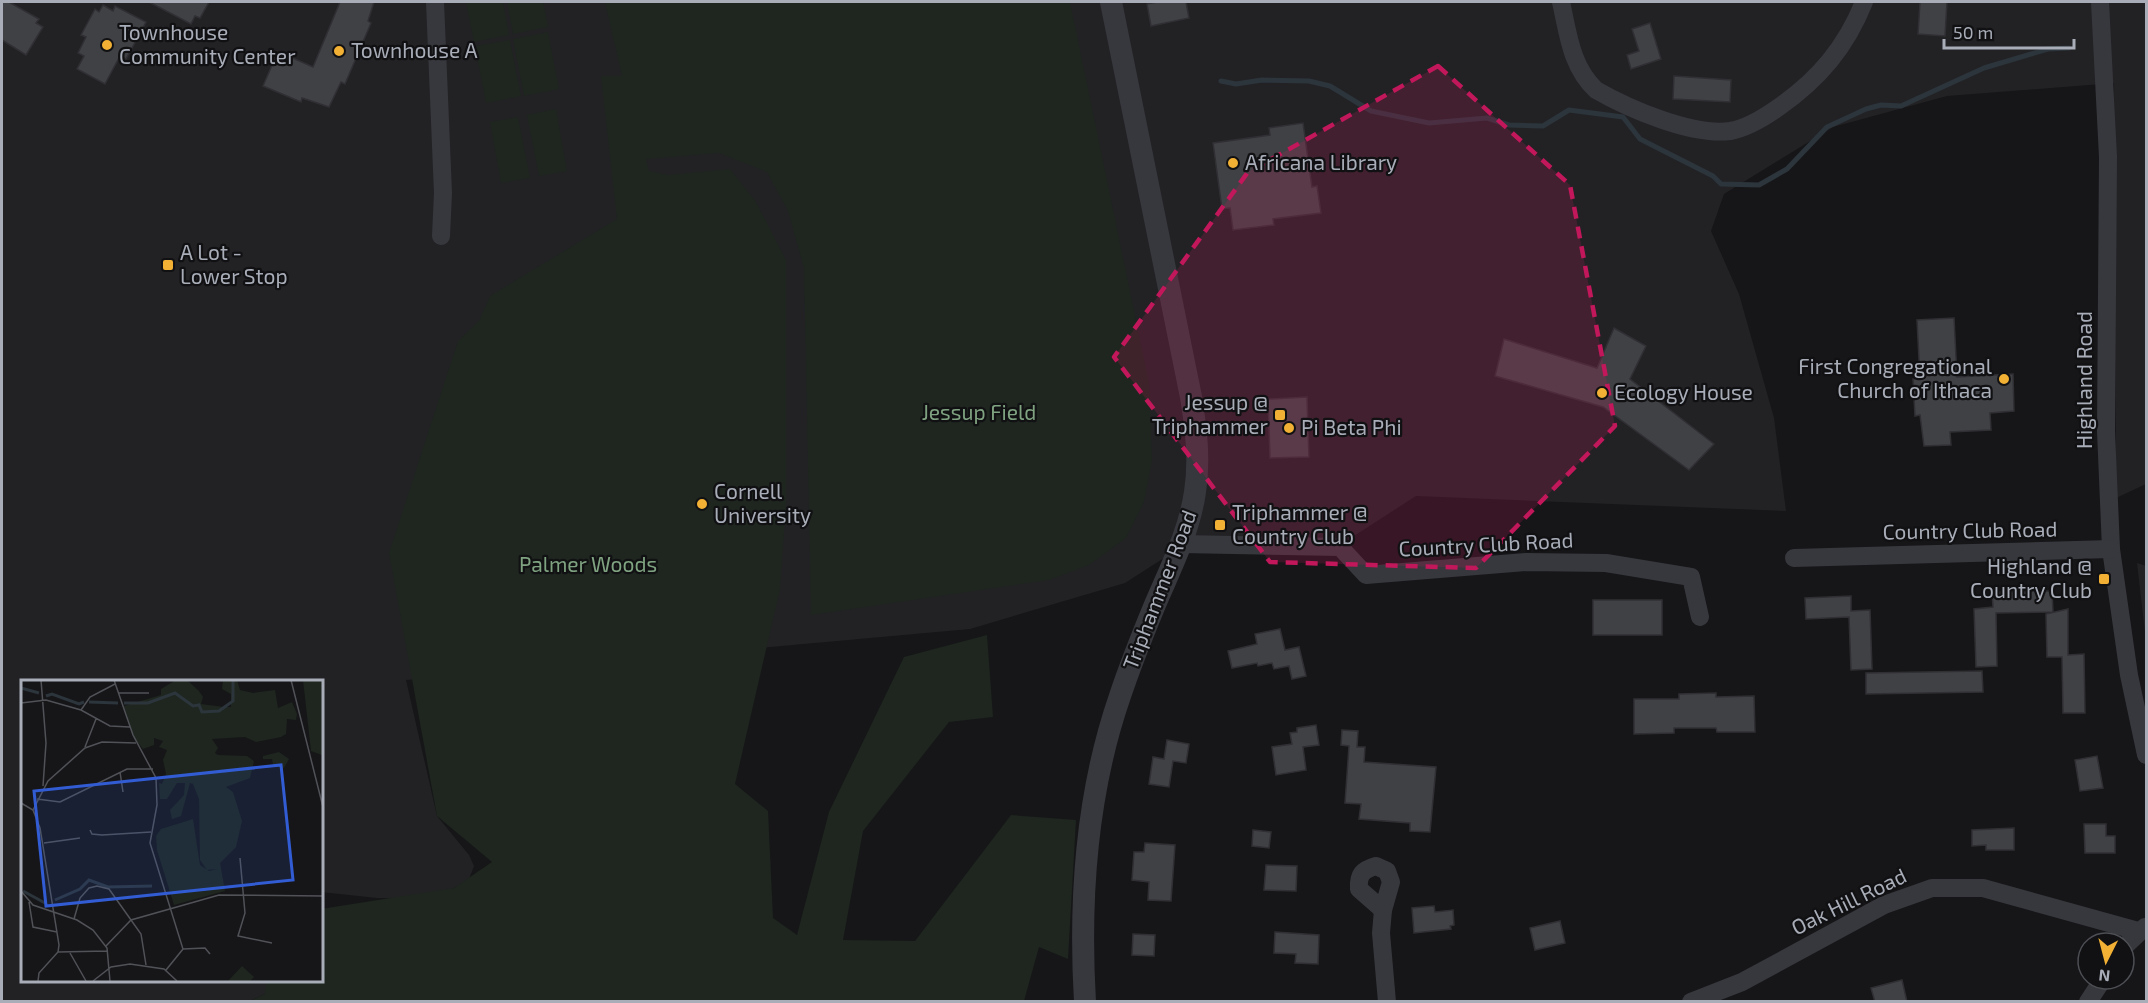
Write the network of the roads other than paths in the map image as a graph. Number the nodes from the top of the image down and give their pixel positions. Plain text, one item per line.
1 (435, 2) edge
2 (1111, 2) edge
3 (1561, 2) edge
4 (1864, 2) edge
5 (2100, 2) edge
6 (441, 236) dead end
7 (1181, 544) junction
8 (2111, 549) junction
9 (1794, 558) dead end
10 (1700, 617) dead end
11 (2146, 755) edge
12 (1383, 910) dead end
13 (2144, 925) edge
14 (1085, 1002) edge
15 (1387, 1002) edge
16 (1691, 1002) edge

1 - 6 street
2 - 7 street, Triphammer Road
3 - 4 street
5 - 8 street, Highland Road
7 - 10 street, Country Club Road
7 - 14 street, Triphammer Road
8 - 9 street, Country Club Road
8 - 11 street, Highland Road
12 - 15 street
13 - 16 street, Oak Hill Road

